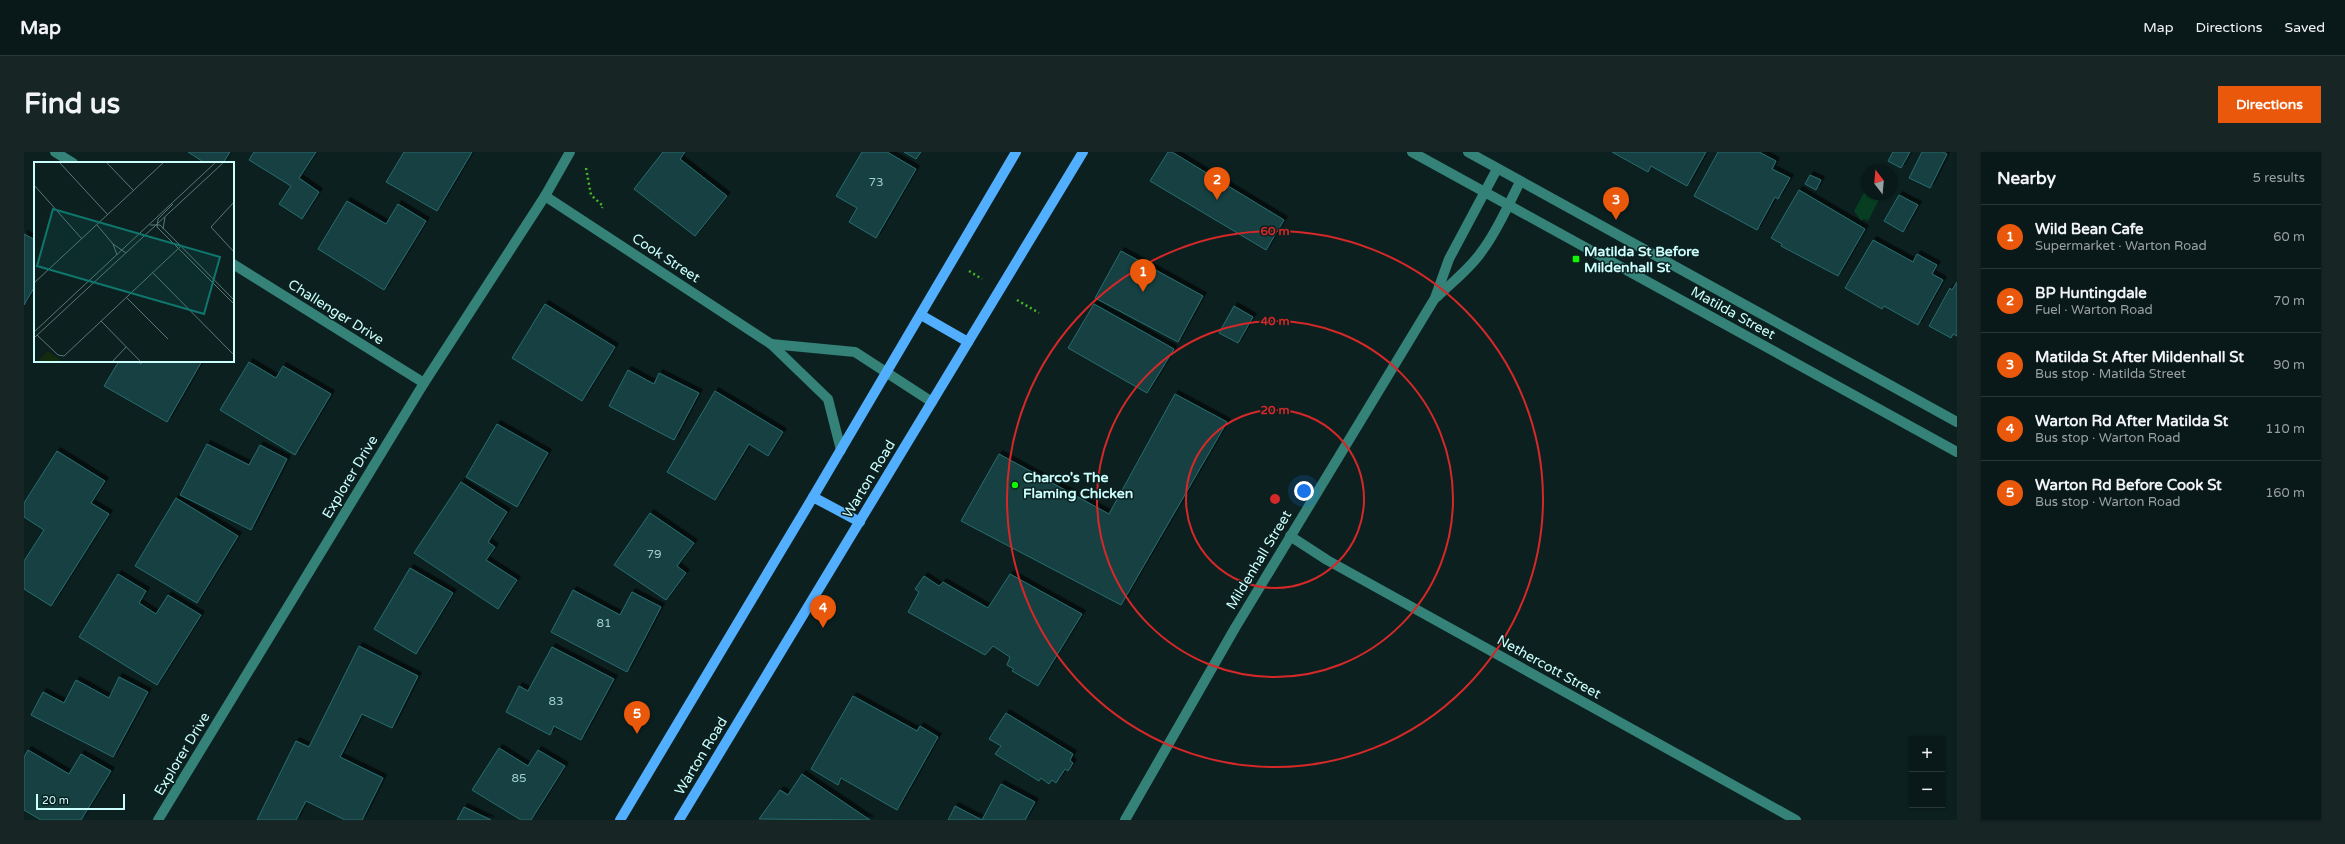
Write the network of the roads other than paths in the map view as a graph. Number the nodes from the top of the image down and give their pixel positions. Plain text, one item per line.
1 (56, 152) edge
2 (570, 152) edge
3 (1016, 152) edge
4 (1083, 152) edge
5 (1412, 152) edge
6 (1468, 152) edge
7 (71, 162) edge
8 (1497, 169) junction
9 (1520, 182) junction
10 (1484, 193) junction
11 (545, 196) junction
12 (1508, 205) junction
13 (234, 265) edge
14 (1435, 298) junction
15 (921, 315) junction
16 (968, 342) junction
17 (770, 344) junction
18 (887, 372) junction
19 (424, 383) junction
20 (932, 402) junction
21 (1957, 422) edge
22 (841, 450) junction
23 (1957, 452) edge
24 (813, 497) junction
25 (860, 522) junction
26 (1290, 536) junction
27 (158, 820) edge
28 (620, 820) edge
29 (679, 820) edge
30 (1125, 820) edge
31 (1796, 820) edge

1 - 7 street
2 - 11 street, Explorer Drive
3 - 15 main road
4 - 16 main road, Warton Road
5 - 10 street, Matilda Street
6 - 8 street, Matilda Street
8 - 9 street, Matilda Street
8 - 10 street, Mildenhall Street
9 - 12 street, Mildenhall Street
9 - 21 street, Matilda Street
10 - 12 street, Matilda Street
10 - 14 street, Mildenhall Street
11 - 17 street, Cook Street
11 - 19 street, Explorer Drive
12 - 14 street, Mildenhall Street
12 - 23 street, Matilda Street
13 - 19 street, Challenger Drive
14 - 26 street, Mildenhall Street
15 - 16 main road
15 - 18 main road
16 - 20 main road, Warton Road
17 - 18 street, Cook Street
17 - 22 street, Cook Street
18 - 20 street, Cook Street
18 - 22 main road
19 - 27 street, Explorer Drive
20 - 25 main road, Warton Road
22 - 24 main road
24 - 25 main road
24 - 28 main road
25 - 29 main road, Warton Road
26 - 30 street, Mildenhall Street
26 - 31 street, Nethercott Street

